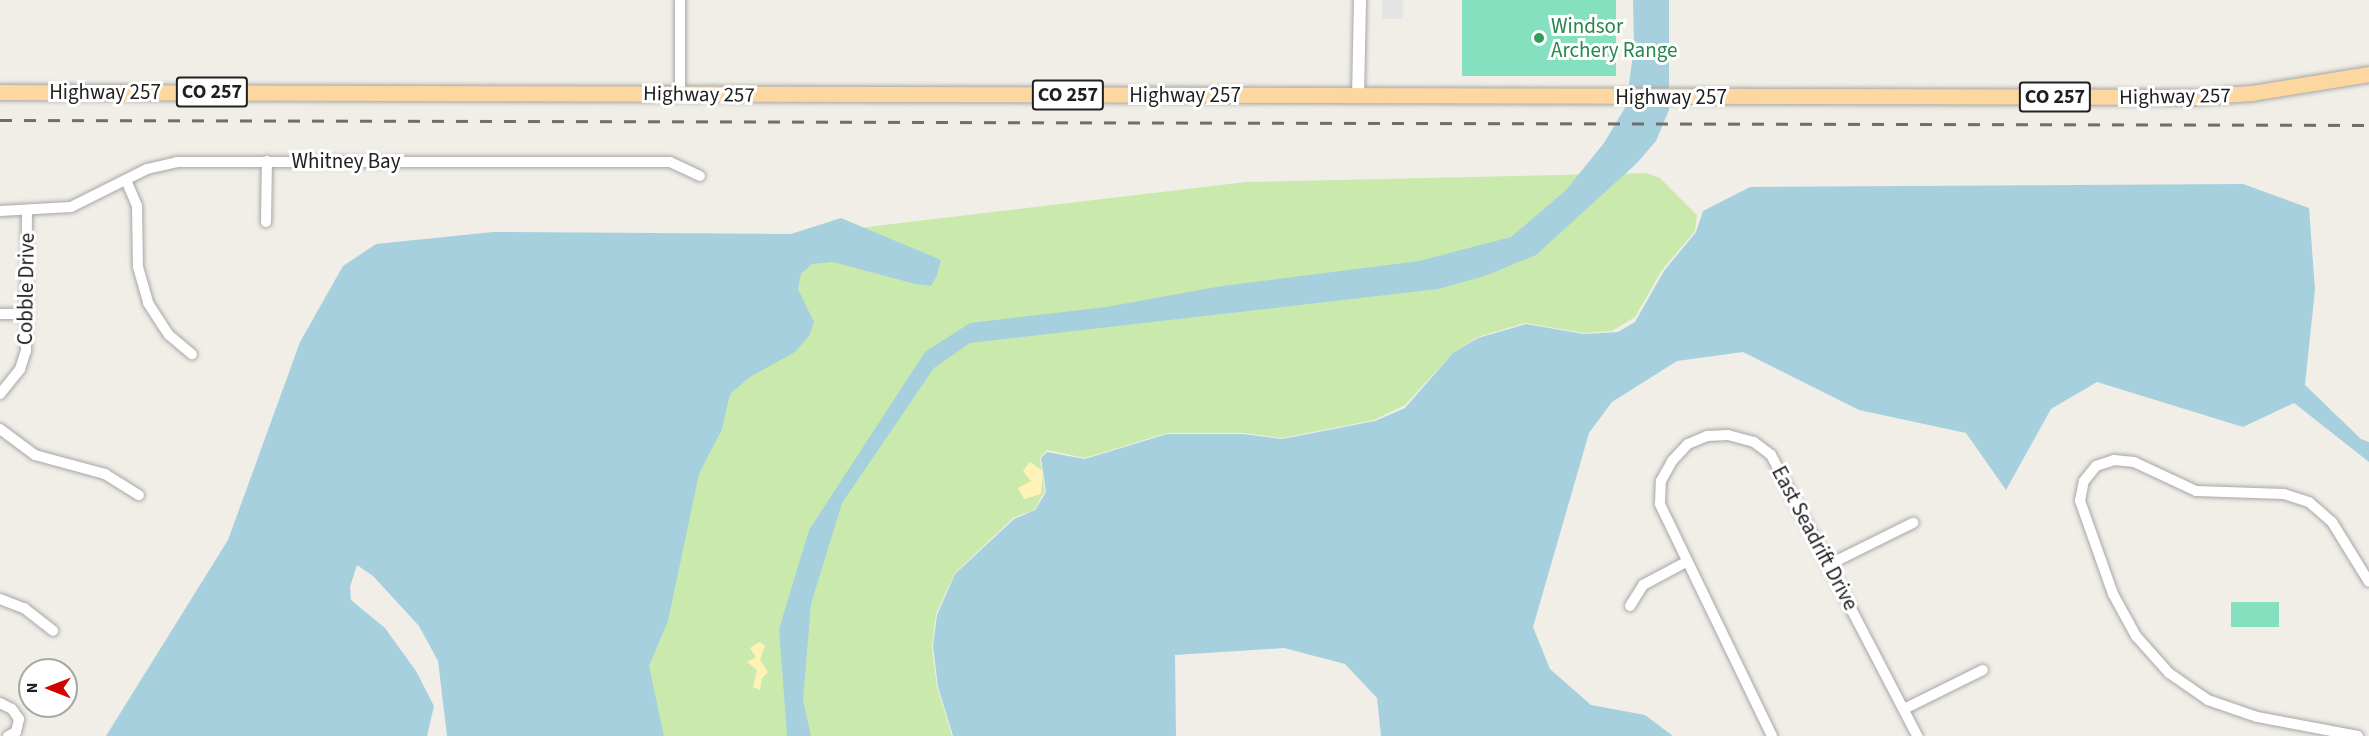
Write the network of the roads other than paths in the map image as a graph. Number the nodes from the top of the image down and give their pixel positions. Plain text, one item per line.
1 (680, 0) edge
2 (1360, 0) edge
3 (2369, 74) edge
4 (0, 92) edge
5 (680, 94) junction
6 (1358, 96) junction
7 (267, 161) junction
8 (700, 176) dead end
9 (126, 180) junction
10 (0, 211) edge
11 (27, 211) junction
12 (266, 222) dead end
13 (0, 314) edge
14 (26, 314) junction
15 (192, 354) dead end
16 (0, 394) edge
17 (0, 429) edge
18 (139, 495) dead end
19 (1913, 523) dead end
20 (1686, 562) junction
21 (1830, 564) junction
22 (2369, 582) edge
23 (0, 599) edge
24 (1630, 606) dead end
25 (53, 631) dead end
26 (1983, 670) dead end
27 (0, 703) edge
28 (1904, 709) junction
29 (9, 736) edge
30 (1772, 736) edge
31 (1917, 736) edge
32 (2358, 736) edge

1 - 5 street
2 - 6 street
3 - 6 main road, Highway 257 / CO 257
4 - 5 main road, Highway 257 / CO 257
5 - 6 main road, Highway 257 / CO 257
7 - 8 street, Whitney Bay
7 - 9 street, Whitney Bay
7 - 12 street
9 - 11 street, Whitney Bay
9 - 15 street
10 - 11 street, Whitney Bay
11 - 14 street, Cobble Drive
13 - 14 street
14 - 16 street, Cobble Drive
17 - 18 street
19 - 21 street
20 - 21 street, East Seadrift Drive
20 - 24 street
20 - 30 street, East Seadrift Drive
21 - 28 street, East Seadrift Drive
22 - 32 street
23 - 25 street
26 - 28 street
27 - 29 street
28 - 31 street, East Seadrift Drive

